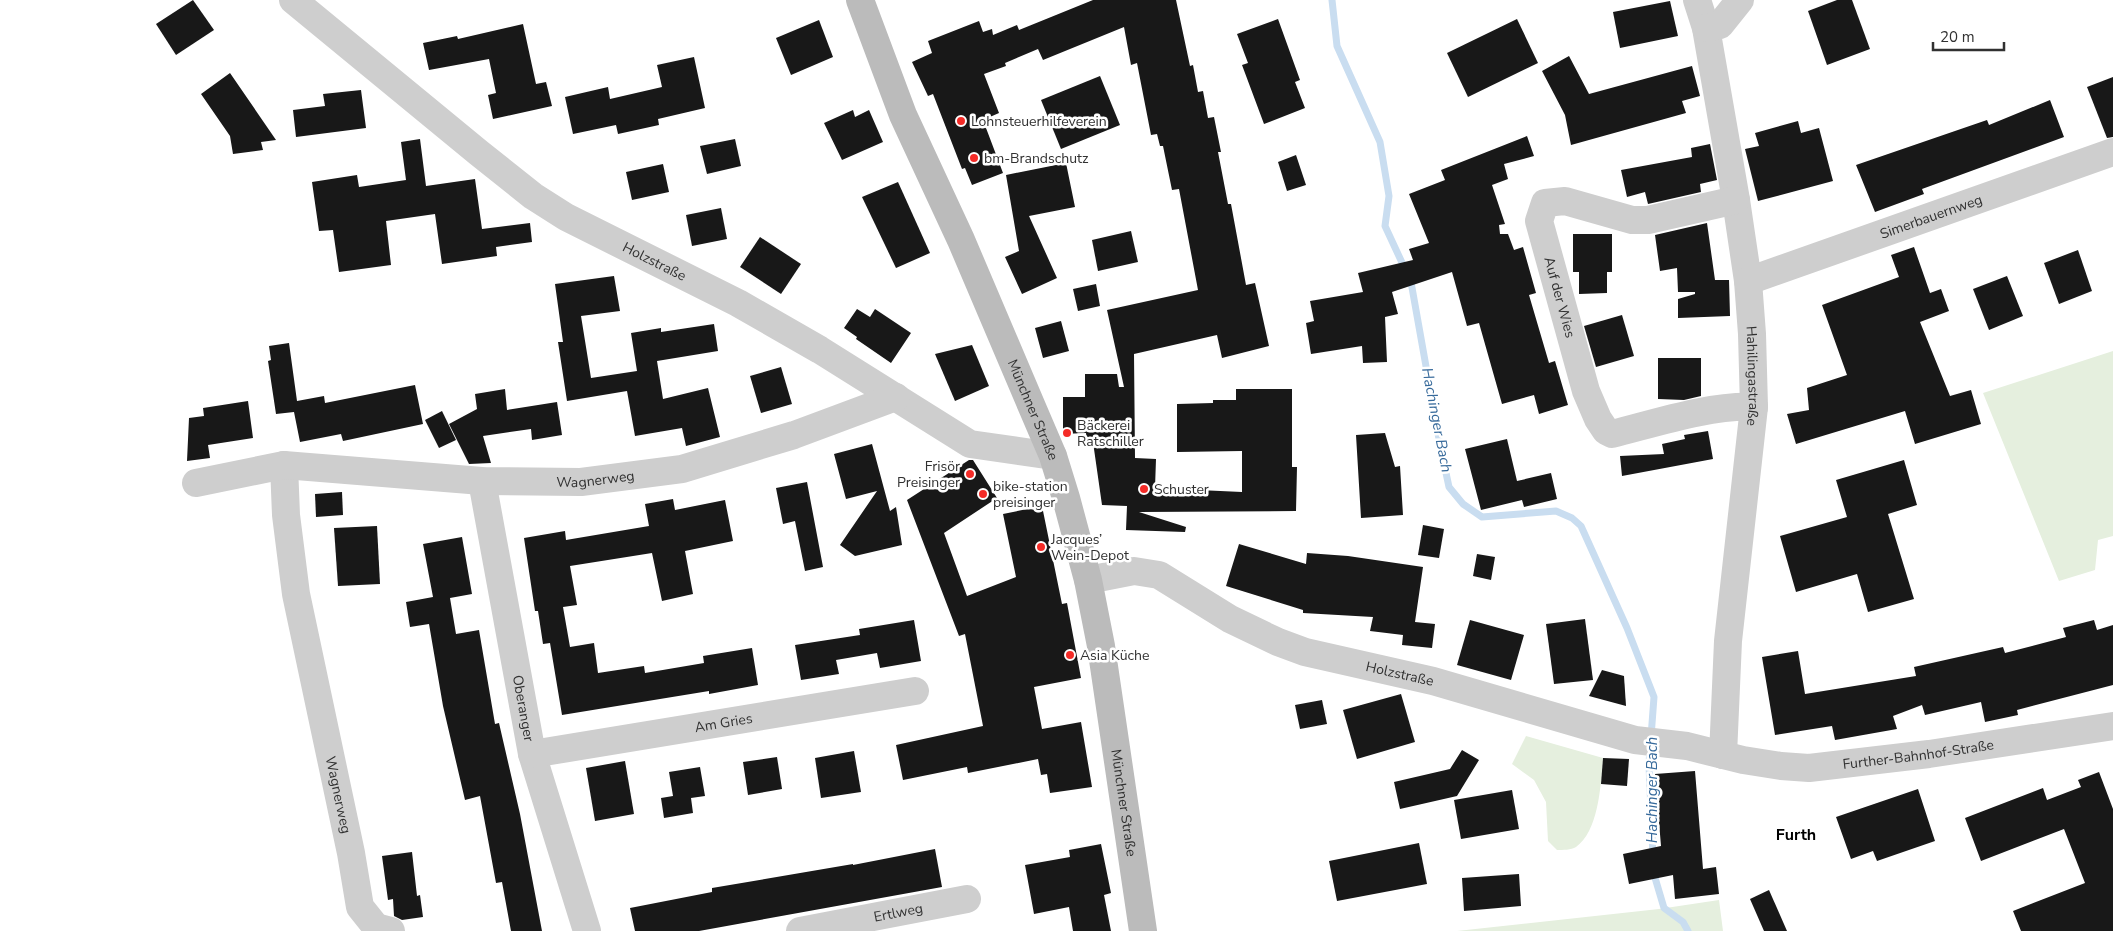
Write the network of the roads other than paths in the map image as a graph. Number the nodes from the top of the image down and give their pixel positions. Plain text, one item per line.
1 (293, 0) edge
2 (860, 0) edge
3 (1697, 0) edge
4 (1740, 0) edge
5 (1706, 28) junction
6 (2113, 152) edge
7 (1736, 200) junction
8 (1748, 281) junction
9 (896, 397) junction
10 (1754, 407) junction
11 (1053, 456) junction
12 (284, 465) junction
13 (482, 481) junction
14 (196, 483) dead end
15 (1088, 580) junction
16 (915, 691) dead end
17 (2113, 726) edge
18 (532, 754) junction
19 (1723, 755) junction
20 (967, 899) dead end
21 (391, 931) edge
22 (587, 931) edge
23 (800, 931) edge
24 (1144, 931) edge

1 - 9 street, Holzstraße
2 - 11 main road, Münchner Straße
3 - 5 street, Hahilingastraße
4 - 5 street
5 - 7 street, Hahilingastraße
6 - 8 street, Simerbauernweg
7 - 8 street, Hahilingastraße
7 - 10 street, Auf der Wies
8 - 10 street, Hahilingastraße
9 - 11 street, Holzstraße
9 - 13 street, Wagnerweg
10 - 19 street, Hahilingastraße
11 - 15 main road, Münchner Straße
12 - 13 street, Wagnerweg
12 - 14 street, Wagnerweg
12 - 21 street, Wagnerweg
13 - 18 street, Oberanger
15 - 19 street, Holzstraße
15 - 24 main road, Münchner Straße
16 - 18 street, Am Gries
17 - 19 street, Further-Bahnhof-Straße
18 - 22 street, Oberanger
20 - 23 street, Ertlweg

